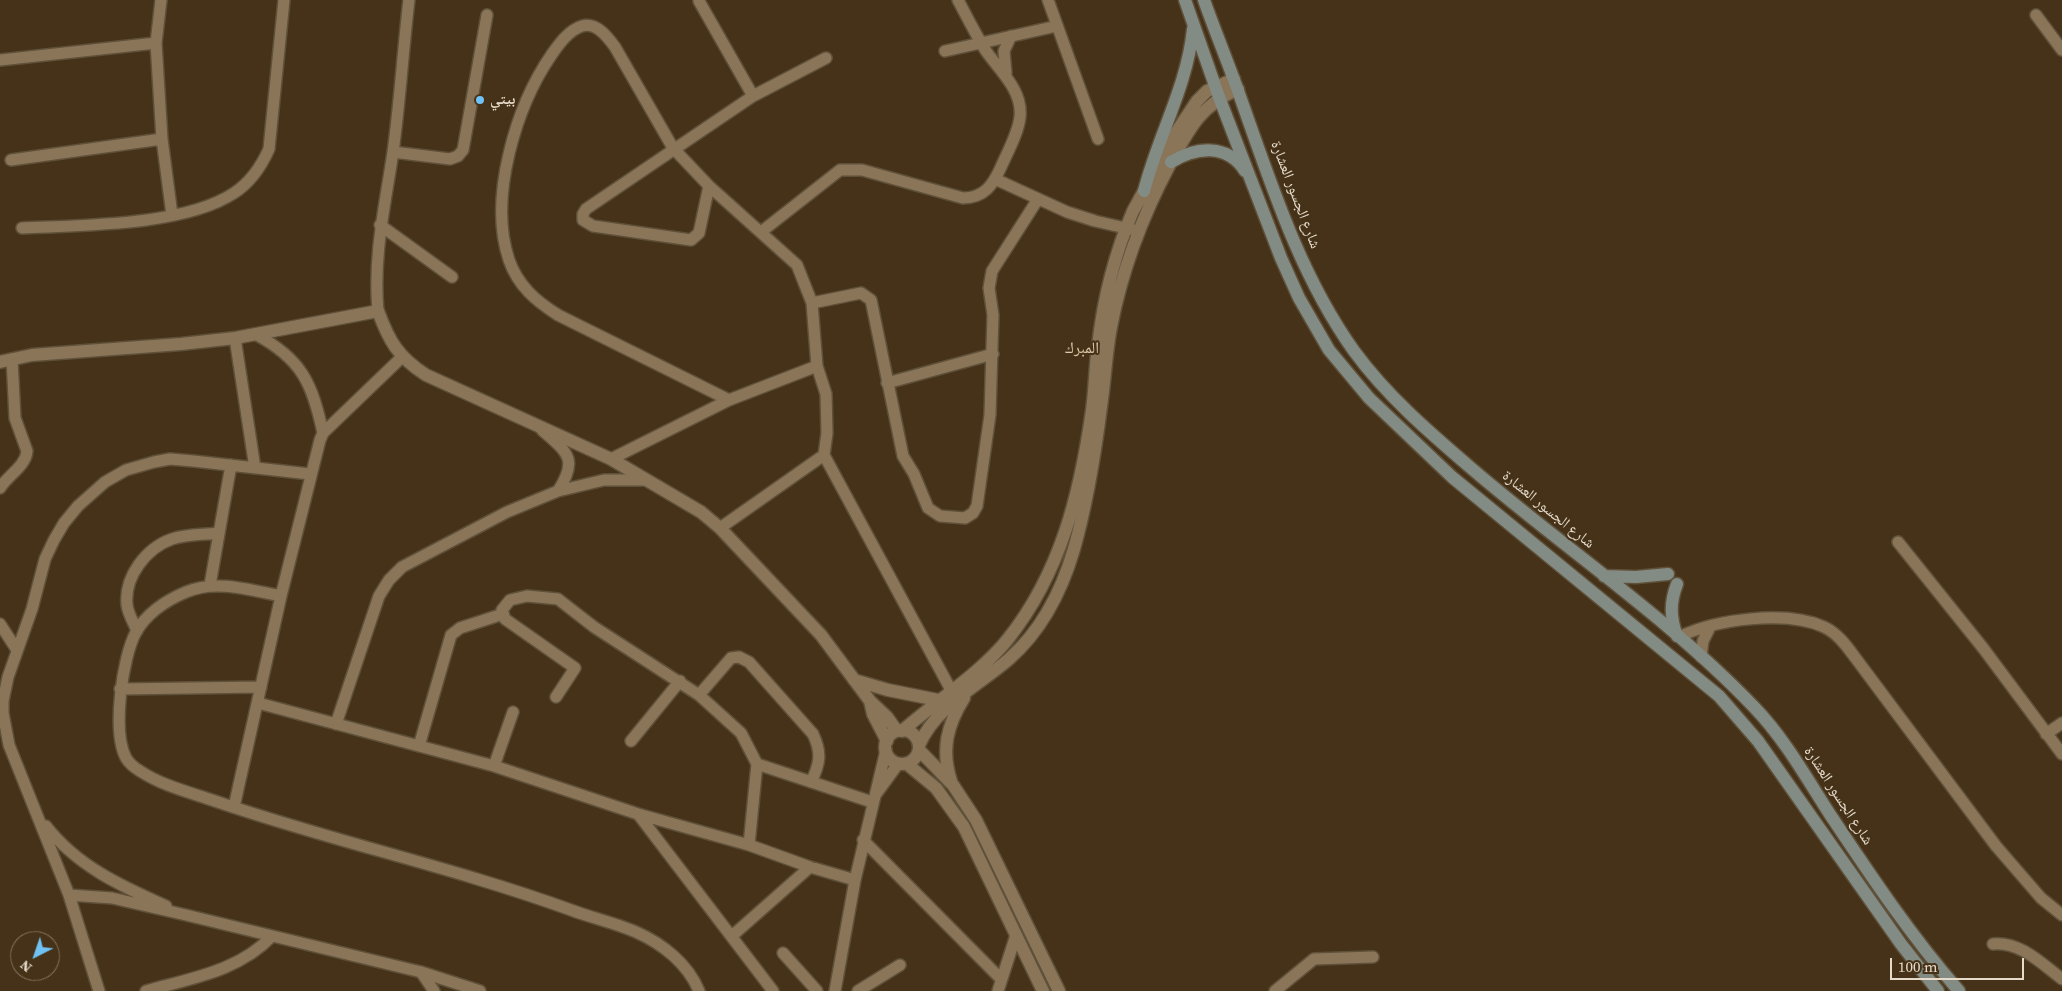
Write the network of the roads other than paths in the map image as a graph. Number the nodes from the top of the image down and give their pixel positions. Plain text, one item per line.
1 (161, 0) edge
2 (284, 0) edge
3 (409, 0) edge
4 (958, 0) edge
5 (1048, 0) edge
6 (1185, 0) edge
7 (1204, 0) edge
8 (699, 1) edge
9 (487, 15) dead end
10 (2036, 15) dead end
11 (1193, 24) junction
12 (1057, 26) junction
13 (1011, 36) junction
14 (981, 42) junction
15 (156, 44) junction
16 (2062, 50) edge
17 (945, 51) dead end
18 (826, 58) dead end
19 (0, 60) edge
20 (1007, 75) junction
21 (1236, 84) junction
22 (1217, 92) junction
23 (753, 96) junction
24 (162, 139) junction
25 (1098, 140) dead end
26 (674, 148) junction
27 (393, 152) junction
28 (11, 160) dead end
29 (1171, 162) junction
30 (995, 180) junction
31 (1252, 181) junction
32 (709, 186) junction
33 (1144, 191) junction
34 (1038, 199) junction
35 (172, 215) junction
36 (380, 225) junction
37 (22, 228) dead end
38 (1132, 229) junction
39 (761, 232) junction
40 (452, 277) dead end
41 (812, 303) junction
42 (378, 310) junction
43 (255, 334) junction
44 (235, 338) junction
45 (0, 353) edge
46 (993, 354) junction
47 (32, 355) junction
48 (401, 358) junction
49 (6, 360) edge
50 (817, 366) junction
51 (887, 383) junction
52 (730, 400) junction
53 (536, 425) junction
54 (323, 433) junction
55 (824, 455) junction
56 (611, 460) junction
57 (231, 465) junction
58 (255, 468) junction
59 (310, 474) junction
60 (648, 480) junction
61 (0, 488) edge
62 (558, 491) junction
63 (720, 528) junction
64 (218, 533) junction
65 (1898, 542) dead end
66 (1668, 574) dead end
67 (1604, 576) junction
68 (1677, 584) dead end
69 (210, 585) junction
70 (281, 596) junction
71 (1634, 601) junction
72 (1646, 611) junction
73 (1618, 613) junction
74 (503, 614) junction
75 (0, 624) edge
76 (1632, 624) junction
77 (1710, 627) junction
78 (137, 631) junction
79 (1678, 637) junction
80 (17, 650) junction
81 (1701, 657) junction
82 (854, 680) junction
83 (680, 681) junction
84 (261, 687) junction
85 (120, 689) junction
86 (952, 690) junction
87 (967, 692) junction
88 (699, 694) junction
89 (556, 697) dead end
90 (938, 700) junction
91 (870, 701) junction
92 (258, 704) junction
93 (513, 712) dead end
94 (2062, 723) edge
95 (336, 724) junction
96 (900, 731) junction
97 (2046, 734) junction
98 (632, 741) dead end
99 (886, 745) junction
100 (419, 746) junction
101 (919, 747) junction
102 (2062, 754) edge
103 (757, 764) junction
104 (903, 764) junction
105 (494, 766) junction
106 (811, 782) junction
107 (953, 785) junction
108 (873, 800) junction
109 (234, 808) junction
110 (638, 814) junction
111 (39, 817) junction
112 (863, 840) junction
113 (749, 845) junction
114 (810, 867) junction
115 (855, 880) junction
116 (69, 895) junction
117 (186, 915) junction
118 (2062, 915) edge
119 (733, 935) junction
120 (1016, 935) junction
121 (272, 936) junction
122 (1993, 944) dead end
123 (783, 953) dead end
124 (1373, 957) dead end
125 (900, 964) dead end
126 (421, 972) junction
127 (1000, 978) junction
128 (2062, 979) edge
129 (99, 991) edge
130 (146, 991) edge
131 (434, 991) edge
132 (480, 991) edge
133 (699, 991) edge
134 (773, 991) edge
135 (817, 991) edge
136 (835, 991) edge
137 (858, 991) edge
138 (998, 991) edge
139 (1043, 991) edge
140 (1059, 991) edge
141 (1275, 991) edge
142 (1938, 991) edge
143 (1959, 991) edge

1 - 15 street
2 - 35 street
3 - 27 street
4 - 14 street
5 - 12 street
6 - 11 main road
7 - 21 main road, شارع الجسور العشارة
8 - 23 street
9 - 27 street
10 - 16 street
11 - 22 main road
11 - 33 main road
12 - 13 street
12 - 25 street
13 - 14 street
13 - 20 street
14 - 17 street
14 - 20 street
15 - 19 street
15 - 24 street
18 - 23 street
20 - 30 street
21 - 22 street
21 - 67 main road, شارع الجسور العشارة
22 - 29 street
22 - 31 main road
22 - 33 street
23 - 26 street
24 - 28 street
24 - 35 street
26 - 32 street
26 - 32 street
26 - 52 street
27 - 36 street
29 - 31 main road
29 - 38 street
30 - 34 street
30 - 39 street
31 - 73 main road
32 - 39 street
33 - 38 street
34 - 38 street
34 - 46 street
35 - 37 street
36 - 40 street
36 - 42 street
38 - 86 street
38 - 87 street
39 - 41 street
41 - 50 street
41 - 51 street
42 - 43 street
42 - 48 street
43 - 44 street
43 - 54 street
44 - 47 street
44 - 58 street
45 - 47 street
46 - 51 street
46 - 51 street
47 - 49 street
48 - 53 street
48 - 54 street
49 - 61 street
50 - 52 street
50 - 55 street
52 - 56 street
53 - 56 street
53 - 62 street
54 - 59 street
55 - 63 street
55 - 86 street
56 - 60 street
57 - 58 street
57 - 64 street
57 - 80 street
58 - 59 street
59 - 70 street
60 - 62 street
60 - 63 street
62 - 95 street
63 - 82 street
64 - 69 street
64 - 78 street
65 - 97 street
66 - 67 main road
67 - 71 main road, شارع الجسور العشارة
68 - 79 main road
69 - 70 street
69 - 78 street
70 - 84 street
71 - 72 main road, شارع الجسور العشارة
71 - 73 main road
72 - 76 main road
72 - 79 main road, شارع الجسور العشارة
73 - 76 main road
74 - 83 street
74 - 89 street
74 - 100 street
75 - 80 street
76 - 142 main road
77 - 79 street
77 - 81 street
77 - 118 street
78 - 85 street
79 - 81 main road, شارع الجسور العشارة
80 - 111 street
81 - 143 main road, شارع الجسور العشارة
82 - 90 street
82 - 91 street
83 - 88 street
83 - 98 street
84 - 85 street
84 - 92 street
85 - 109 street
86 - 90 street
87 - 101 street
87 - 107 street
88 - 103 street
88 - 106 street
90 - 96 street
91 - 96 street
91 - 99 street
92 - 95 street
92 - 109 street
93 - 105 street
94 - 97 street
95 - 100 street
96 - 99 street
96 - 101 street
97 - 102 street
99 - 104 street
99 - 108 street
100 - 105 street
101 - 104 street
101 - 107 street
103 - 106 street
103 - 113 street
104 - 108 street
104 - 120 street
105 - 110 street
106 - 108 street
107 - 140 street
108 - 112 street
109 - 133 street
110 - 113 street
110 - 119 street
111 - 116 street
111 - 117 street
112 - 115 street
112 - 127 street
113 - 114 street
114 - 115 street
114 - 119 street
115 - 136 street
116 - 117 street
116 - 129 street
117 - 121 street
119 - 134 street
120 - 127 street
120 - 139 street
121 - 126 street
121 - 130 street
122 - 128 street
123 - 135 street
124 - 141 street
125 - 137 street
126 - 131 street
126 - 132 street
127 - 138 street

